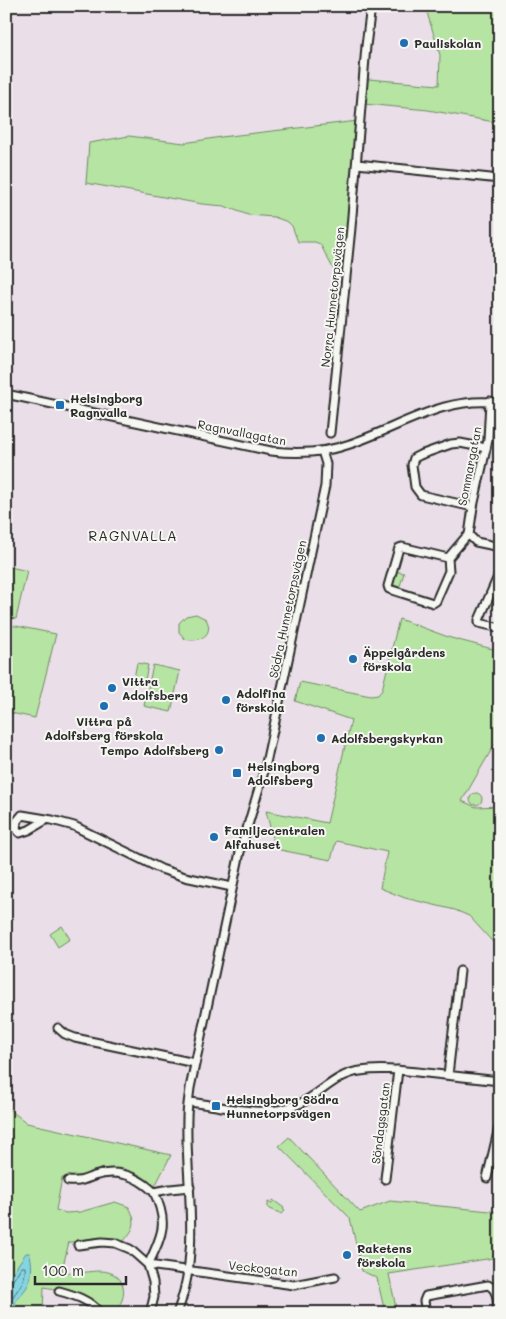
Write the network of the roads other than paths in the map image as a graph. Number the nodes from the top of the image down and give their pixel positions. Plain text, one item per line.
1 (371, 6) edge
2 (357, 164) junction
3 (500, 179) edge
4 (6, 394) edge
5 (490, 401) junction
6 (500, 403) edge
7 (330, 433) dead end
8 (486, 448) junction
9 (322, 451) junction
10 (473, 507) junction
11 (469, 535) junction
12 (500, 547) edge
13 (448, 558) junction
14 (499, 576) edge
15 (500, 628) edge
16 (46, 820) dead end
17 (232, 887) junction
18 (460, 971) dead end
19 (58, 1028) dead end
20 (195, 1063) junction
21 (398, 1070) junction
22 (448, 1075) junction
23 (500, 1081) edge
24 (188, 1102) junction
25 (500, 1123) edge
26 (487, 1178) dead end
27 (385, 1179) dead end
28 (68, 1181) dead end
29 (190, 1187) junction
30 (154, 1192) junction
31 (78, 1245) dead end
32 (148, 1265) junction
33 (189, 1270) junction
34 (335, 1277) dead end
35 (59, 1291) dead end
36 (100, 1313) edge
37 (150, 1313) edge
38 (177, 1313) edge
39 (426, 1313) edge
40 (498, 1313) edge

1 - 2 street, Norra Hunnetorpsvägen
2 - 3 street
2 - 7 street, Norra Hunnetorpsvägen
4 - 9 street, Ragnvallagatan
5 - 6 street, Ragnvallagatan
5 - 8 street, Sommargatan
5 - 9 street, Ragnvallagatan
8 - 10 street, Sommargatan
8 - 10 street
9 - 17 street, Södra Hunnetorpsvägen
10 - 11 street, Sommargatan
11 - 12 street
11 - 13 street
13 - 13 street
14 - 15 street
16 - 17 street
17 - 20 street, Södra Hunnetorpsvägen
18 - 22 street
19 - 20 street
20 - 24 street, Södra Hunnetorpsvägen
21 - 22 street
21 - 24 street
21 - 27 street, Söndagsgatan
22 - 23 street
24 - 29 street, Södra Hunnetorpsvägen
25 - 26 street
28 - 30 street
29 - 30 street
29 - 33 street, Södra Hunnetorpsvägen
30 - 32 street
31 - 32 street
32 - 33 street
32 - 37 street
33 - 34 street, Veckogatan
33 - 38 street, Södra Hunnetorpsvägen
35 - 36 street
39 - 40 street

